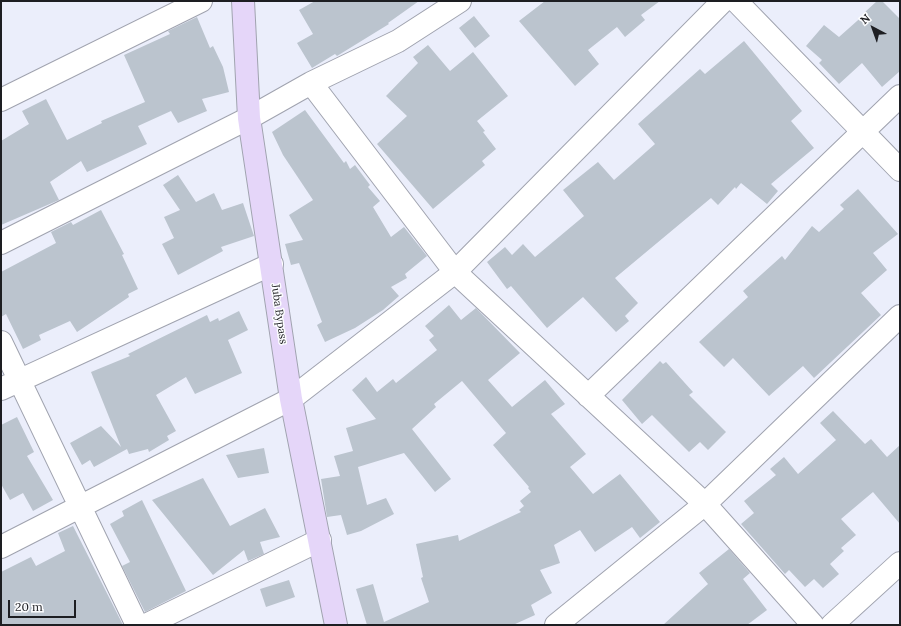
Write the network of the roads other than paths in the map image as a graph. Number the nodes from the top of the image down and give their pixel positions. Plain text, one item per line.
1 (201, 1) edge
2 (243, 1) edge
3 (460, 1) edge
4 (723, 1) edge
5 (736, 1) edge
6 (311, 83) junction
7 (900, 96) edge
8 (1, 100) edge
9 (249, 118) junction
10 (863, 132) junction
11 (900, 170) edge
12 (1, 243) edge
13 (272, 264) junction
14 (455, 272) junction
15 (900, 316) edge
16 (1, 342) edge
17 (10, 385) edge
18 (588, 396) junction
19 (291, 399) junction
20 (705, 504) junction
21 (81, 506) junction
22 (320, 540) junction
23 (1, 547) edge
24 (900, 562) edge
25 (137, 625) edge
26 (146, 625) edge
27 (336, 625) edge
28 (556, 625) edge
29 (813, 625) edge
30 (832, 625) edge

1 - 8 street
2 - 9 main road, Juba Bypass
3 - 6 street
4 - 14 street
5 - 10 street
6 - 9 street
6 - 14 street
7 - 10 street
9 - 12 street
9 - 13 main road, Juba Bypass
10 - 11 street
10 - 18 street
13 - 17 street
13 - 19 main road, Juba Bypass
14 - 18 street
14 - 19 street
15 - 20 street
16 - 17 street
17 - 21 street
18 - 20 street
19 - 21 street
19 - 22 main road, Juba Bypass
20 - 28 street
20 - 29 street
21 - 23 street
21 - 25 street
22 - 26 street
22 - 27 main road, Juba Bypass
24 - 30 street

